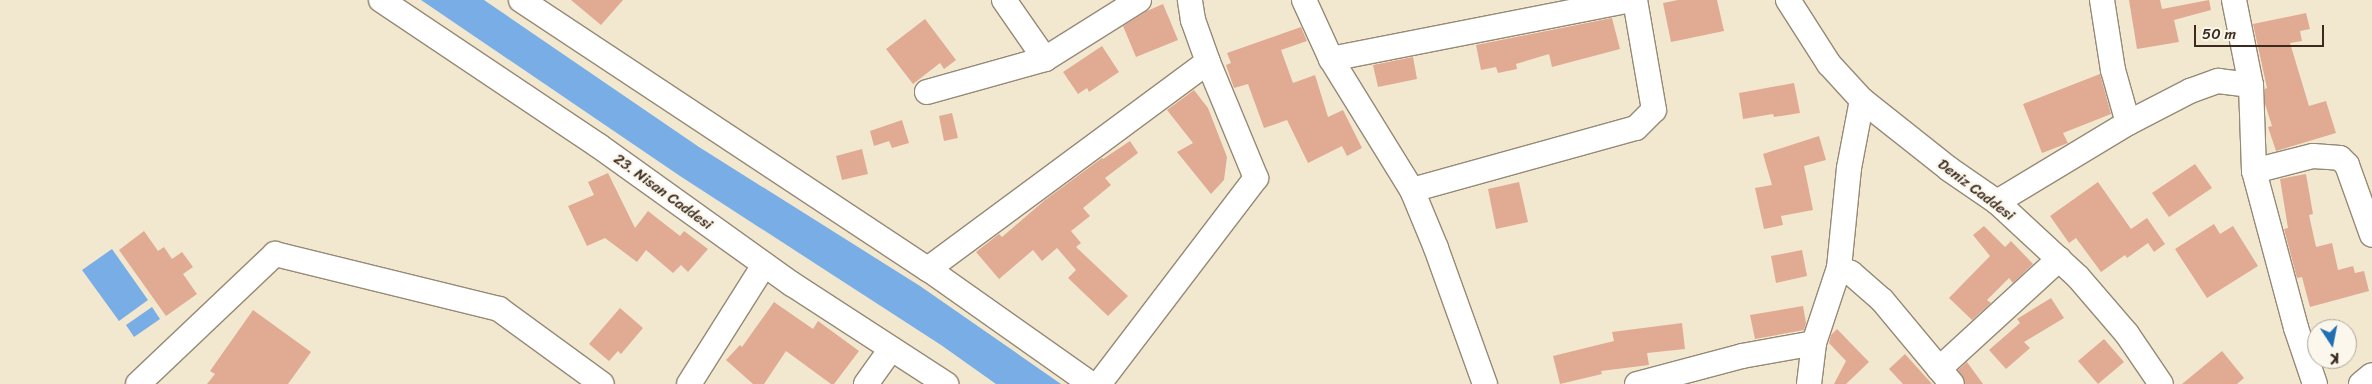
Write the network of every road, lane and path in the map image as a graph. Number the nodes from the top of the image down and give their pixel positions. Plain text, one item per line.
1 (381, 0) edge
2 (521, 0) edge
3 (1004, 0) edge
4 (1139, 0) edge
5 (1190, 0) edge
6 (1304, 0) edge
7 (1634, 0) edge
8 (1788, 0) edge
9 (2102, 0) edge
10 (2234, 0) edge
11 (1331, 58) junction
12 (1045, 59) junction
13 (1208, 62) junction
14 (2251, 85) junction
15 (927, 92) dead end
16 (1862, 100) junction
17 (2128, 123) junction
18 (2254, 171) junction
19 (1412, 190) junction
20 (1997, 202) junction
21 (2372, 235) edge
22 (2059, 260) junction
23 (764, 265) junction
24 (1839, 268) junction
25 (928, 269) junction
26 (1814, 343) junction
27 (892, 349) junction
28 (2372, 375) edge
29 (1945, 377) edge
30 (2157, 382) edge
31 (138, 384) edge
32 (602, 384) edge
33 (689, 384) edge
34 (866, 384) edge
35 (946, 384) edge
36 (1091, 384) edge
37 (1099, 384) edge
38 (1485, 384) edge
39 (1637, 384) edge
40 (1809, 384) edge
41 (2315, 384) edge
42 (2361, 384) edge

1 - 23 street, 23. Nisan Caddesi
2 - 25 street
3 - 12 street
4 - 12 street
5 - 13 street
6 - 11 street
7 - 11 street
7 - 19 street
8 - 16 street, Deniz Caddesi
9 - 17 street
10 - 14 street
11 - 19 street
12 - 15 street
13 - 25 street
13 - 37 street
14 - 17 street
14 - 18 street
16 - 20 street, Deniz Caddesi
16 - 24 street
17 - 20 street
18 - 21 street
18 - 41 street
19 - 38 street
20 - 22 street, Deniz Caddesi
22 - 29 street
22 - 30 street, Deniz Caddesi
23 - 27 street, 23. Nisan Caddesi
23 - 33 street
24 - 26 street
24 - 29 street
25 - 36 street
26 - 39 street
26 - 40 street
27 - 34 street
27 - 35 street, 23. Nisan Caddesi
28 - 42 street
31 - 32 street

